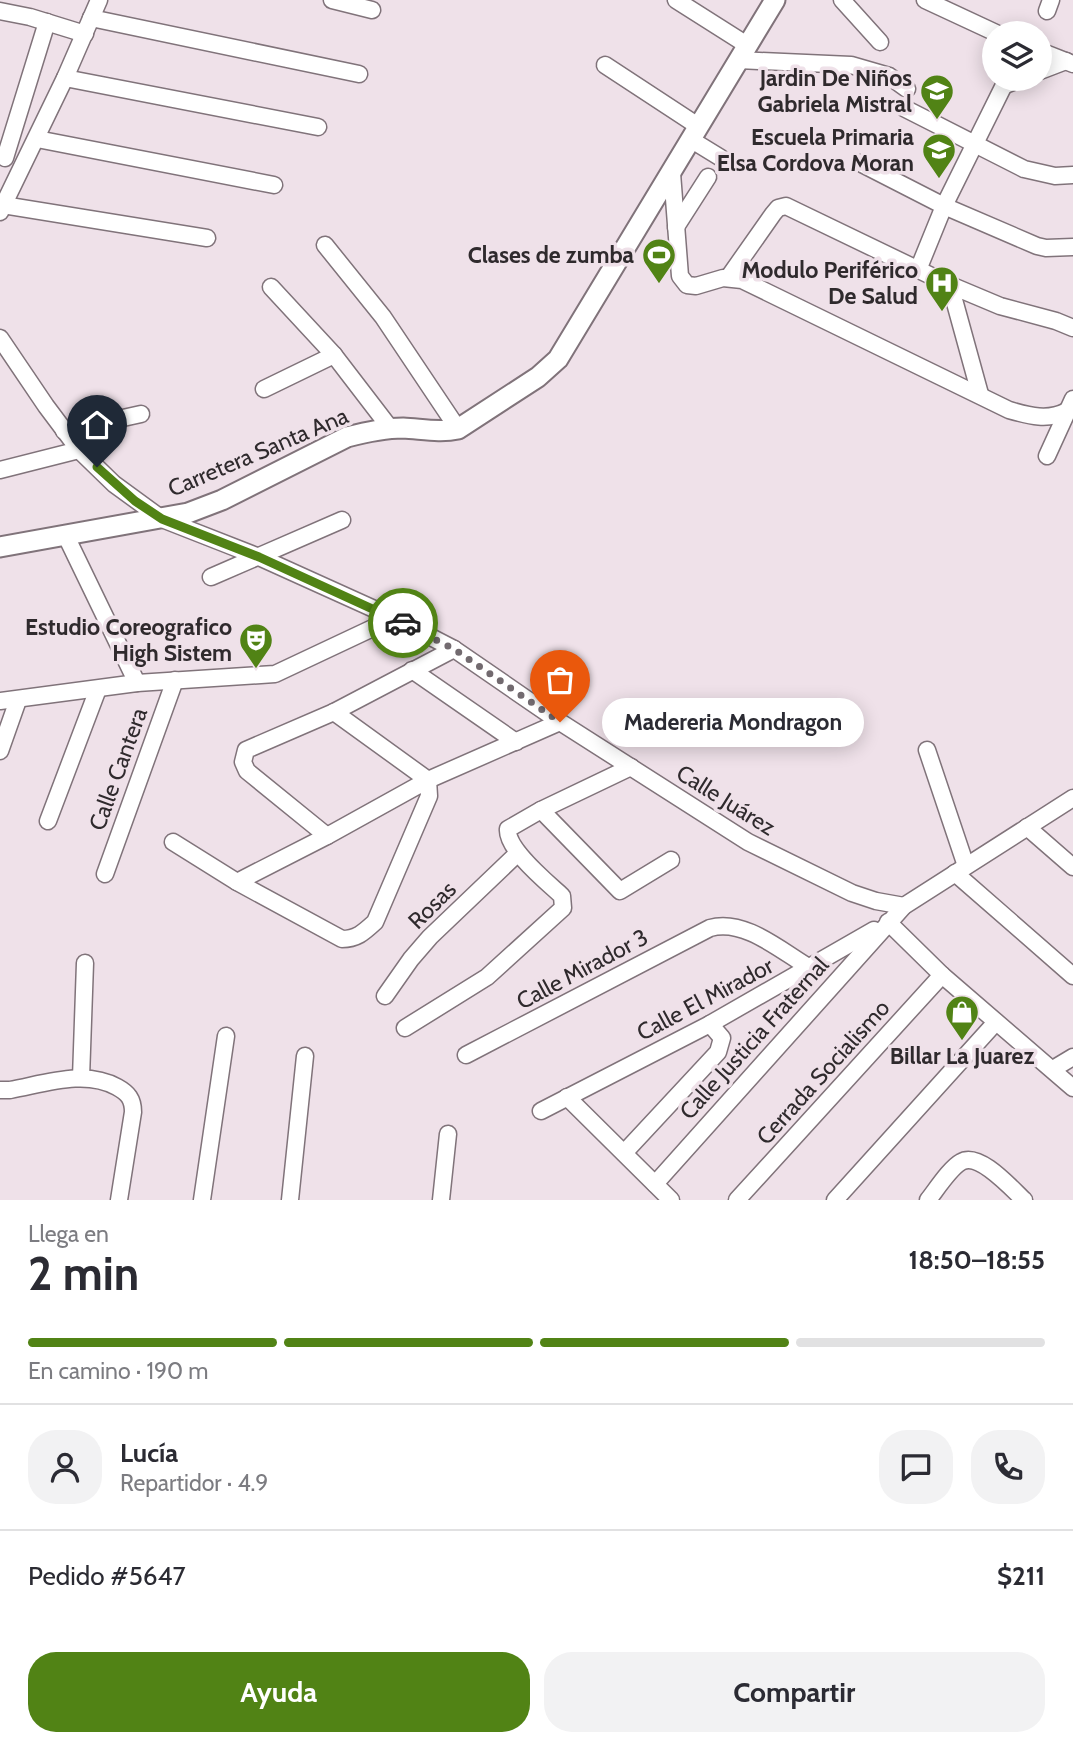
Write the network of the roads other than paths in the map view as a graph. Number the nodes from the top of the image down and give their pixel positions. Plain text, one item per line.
1 (34, 0) edge
2 (99, 0) edge
3 (332, 0) edge
4 (676, 0) edge
5 (775, 0) edge
6 (842, 0) edge
7 (925, 0) edge
8 (0, 10) edge
9 (372, 10) dead end
10 (30, 17) junction
11 (92, 18) junction
12 (47, 22) junction
13 (982, 26) edge
14 (85, 34) junction
15 (880, 42) dead end
16 (742, 52) junction
17 (1052, 56) edge
18 (1069, 62) edge
19 (605, 65) dead end
20 (1052, 67) edge
21 (359, 75) dead end
22 (65, 78) junction
23 (907, 89) dead end
24 (1002, 91) edge
25 (904, 108) dead end
26 (318, 127) dead end
27 (694, 133) junction
28 (37, 139) junction
29 (975, 144) junction
30 (2, 157) edge
31 (721, 158) dead end
32 (24, 162) junction
33 (860, 163) dead end
34 (672, 173) junction
35 (1073, 175) edge
36 (708, 177) dead end
37 (274, 185) dead end
38 (944, 206) junction
39 (2, 208) edge
40 (676, 227) junction
41 (207, 238) dead end
42 (326, 244) dead end
43 (1073, 247) edge
44 (918, 270) junction
45 (728, 278) junction
46 (950, 285) junction
47 (271, 287) dead end
48 (1073, 328) edge
49 (0, 338) edge
50 (334, 355) junction
51 (264, 389) dead end
52 (980, 394) junction
53 (1070, 405) edge
54 (141, 414) dead end
55 (390, 428) junction
56 (458, 429) junction
57 (64, 431) junction
58 (79, 450) junction
59 (1047, 456) dead end
60 (0, 470) edge
61 (162, 519) junction
62 (342, 520) dead end
63 (66, 536) junction
64 (0, 547) edge
65 (259, 557) junction
66 (211, 576) dead end
67 (394, 618) junction
68 (454, 649) junction
69 (412, 670) junction
70 (175, 680) junction
71 (137, 683) junction
72 (98, 689) junction
73 (18, 700) junction
74 (0, 701) edge
75 (334, 712) junction
76 (560, 722) junction
77 (516, 742) junction
78 (927, 750) dead end
79 (0, 751) edge
80 (631, 767) junction
81 (428, 780) junction
82 (1073, 798) edge
83 (541, 810) junction
84 (48, 821) dead end
85 (1027, 827) junction
86 (327, 836) junction
87 (173, 842) dead end
88 (518, 853) junction
89 (671, 860) dead end
90 (1073, 867) edge
91 (961, 869) junction
92 (105, 874) dead end
93 (237, 882) junction
94 (904, 905) junction
95 (888, 922) junction
96 (85, 963) dead end
97 (810, 968) junction
98 (942, 975) junction
99 (1073, 976) edge
100 (385, 996) dead end
101 (996, 1022) junction
102 (710, 1024) junction
103 (405, 1028) dead end
104 (226, 1036) dead end
105 (466, 1055) dead end
106 (305, 1056) dead end
107 (1073, 1058) edge
108 (1053, 1069) junction
109 (81, 1078) junction
110 (1073, 1088) edge
111 (0, 1090) edge
112 (567, 1097) junction
113 (541, 1111) dead end
114 (448, 1135) dead end
115 (624, 1153) junction
116 (655, 1184) junction
117 (119, 1200) edge
118 (202, 1200) edge
119 (290, 1200) edge
120 (442, 1200) edge
121 (670, 1200) edge
122 (737, 1200) edge
123 (835, 1200) edge
124 (928, 1200) edge
125 (1024, 1200) edge

1 - 10 street
2 - 11 street
3 - 9 street
4 - 16 street
5 - 16 main road
6 - 15 street
7 - 13 street
8 - 10 street
10 - 12 street
11 - 14 street
11 - 21 street
12 - 14 street
12 - 30 street
14 - 22 street
16 - 23 street
16 - 27 main road
17 - 18 street
18 - 20 street
19 - 27 street
22 - 26 street
22 - 28 street
24 - 29 street
25 - 29 street
27 - 31 street
27 - 34 main road
28 - 32 street
28 - 37 street
29 - 35 street
29 - 38 street
30 - 32 street
32 - 39 street
33 - 38 street
34 - 40 street
34 - 56 main road
36 - 40 street
38 - 43 street
38 - 44 street
39 - 41 street
40 - 45 street
42 - 56 street
44 - 45 street
44 - 46 street
45 - 52 street
46 - 48 street
46 - 52 street
47 - 50 street
49 - 57 street, Calle Juárez
50 - 51 street
50 - 55 street
52 - 53 street
53 - 59 street
54 - 57 street
55 - 56 main road, Carretera Santa Ana
55 - 61 main road, Carretera Santa Ana
57 - 58 street, Calle Juárez
58 - 60 street
58 - 61 street, Calle Juárez
61 - 63 main road, Carretera Santa Ana
61 - 65 street, Calle Juárez
62 - 65 street
63 - 64 main road, Carretera Santa Ana
63 - 71 street, Calle Cantera
65 - 66 street
65 - 67 street, Calle Juárez
67 - 68 street, Calle Juárez
67 - 70 street
68 - 69 street
68 - 76 street, Calle Juárez
69 - 75 street
69 - 77 street
70 - 71 street
70 - 92 street, Calle Cantera
71 - 72 street
72 - 73 street
72 - 84 street
73 - 74 street
73 - 79 street
75 - 81 street
75 - 86 street
76 - 77 street
76 - 80 street, Calle Juárez
77 - 81 street
78 - 91 street
80 - 83 street
80 - 94 street, Calle Juárez
81 - 86 street
81 - 93 street
82 - 85 street
83 - 88 street
83 - 89 street
85 - 90 street
85 - 91 street
86 - 93 street
87 - 93 street
88 - 100 street, Rosas
88 - 103 street
91 - 94 street
91 - 99 street
94 - 95 street
95 - 97 street, Calle El Mirador
95 - 98 street
95 - 116 street, Calle Justicia Fraternal
96 - 109 street
97 - 102 street, Calle El Mirador
97 - 105 street, Calle Mirador 3
98 - 101 street
98 - 122 street, Cerrada Socialismo
101 - 108 street
101 - 123 street
102 - 112 street, Calle El Mirador
102 - 115 street
104 - 118 street
106 - 119 street
107 - 108 street
108 - 110 street
109 - 111 street
109 - 117 street
112 - 113 street, Calle El Mirador
112 - 115 street
114 - 120 street
115 - 116 street
116 - 121 street
124 - 125 street

